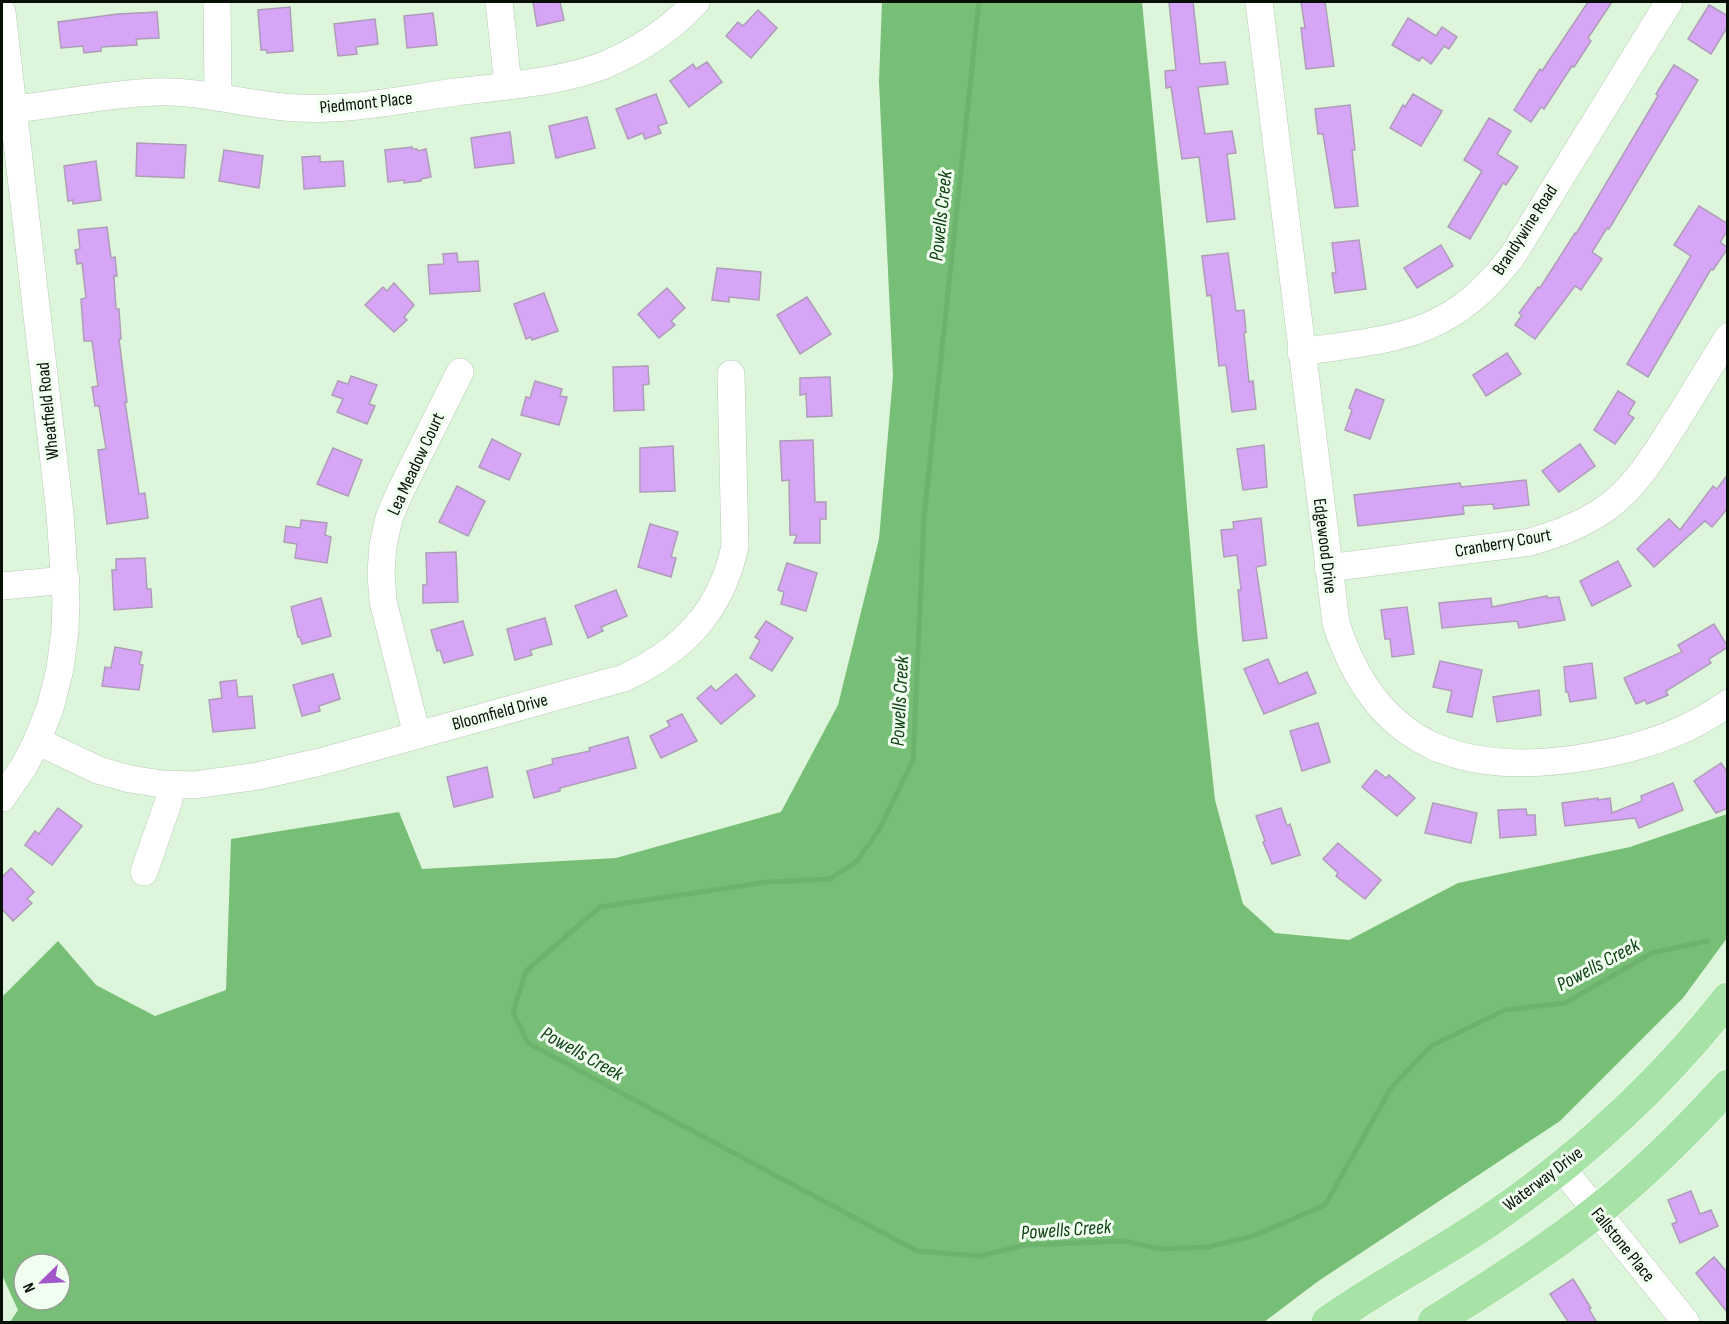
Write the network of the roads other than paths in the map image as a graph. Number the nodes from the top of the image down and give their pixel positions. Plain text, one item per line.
1 (217, 2) edge
2 (499, 2) edge
3 (696, 2) edge
4 (1259, 2) edge
5 (1670, 2) edge
6 (2, 12) edge
7 (508, 85) junction
8 (218, 97) junction
9 (11, 126) edge
10 (1728, 337) edge
11 (1301, 352) junction
12 (460, 372) dead end
13 (731, 374) dead end
14 (1328, 568) junction
15 (66, 580) junction
16 (2, 586) edge
17 (1728, 703) edge
18 (417, 735) junction
19 (37, 741) junction
20 (170, 785) junction
21 (2, 798) edge
22 (144, 872) dead end
23 (1728, 999) edge
24 (1728, 1086) edge
25 (1561, 1167) junction
26 (1597, 1212) junction
27 (1683, 1322) edge
28 (1328, 1323) edge
29 (1434, 1323) edge

1 - 8 street
2 - 7 street
3 - 7 street, Piedmont Place
4 - 11 street, Edgewood Drive
5 - 11 street, Brandywine Road
6 - 9 street, Wheatfield Road
7 - 8 street, Piedmont Place
8 - 9 street, Piedmont Place
9 - 15 street, Wheatfield Road
10 - 14 street, Cranberry Court
11 - 14 street, Edgewood Drive
12 - 18 street, Lea Meadow Court
13 - 18 street, Bloomfield Drive
14 - 17 street, Edgewood Drive
15 - 16 street
15 - 19 street, Wheatfield Road
18 - 20 street, Bloomfield Drive
19 - 20 street, Bloomfield Drive
19 - 21 street, Wheatfield Road
20 - 22 street
23 - 25 main road, Waterway Drive
24 - 26 main road
25 - 26 street, Fallstone Place
25 - 28 main road, Waterway Drive
26 - 27 street, Fallstone Place
26 - 29 main road

